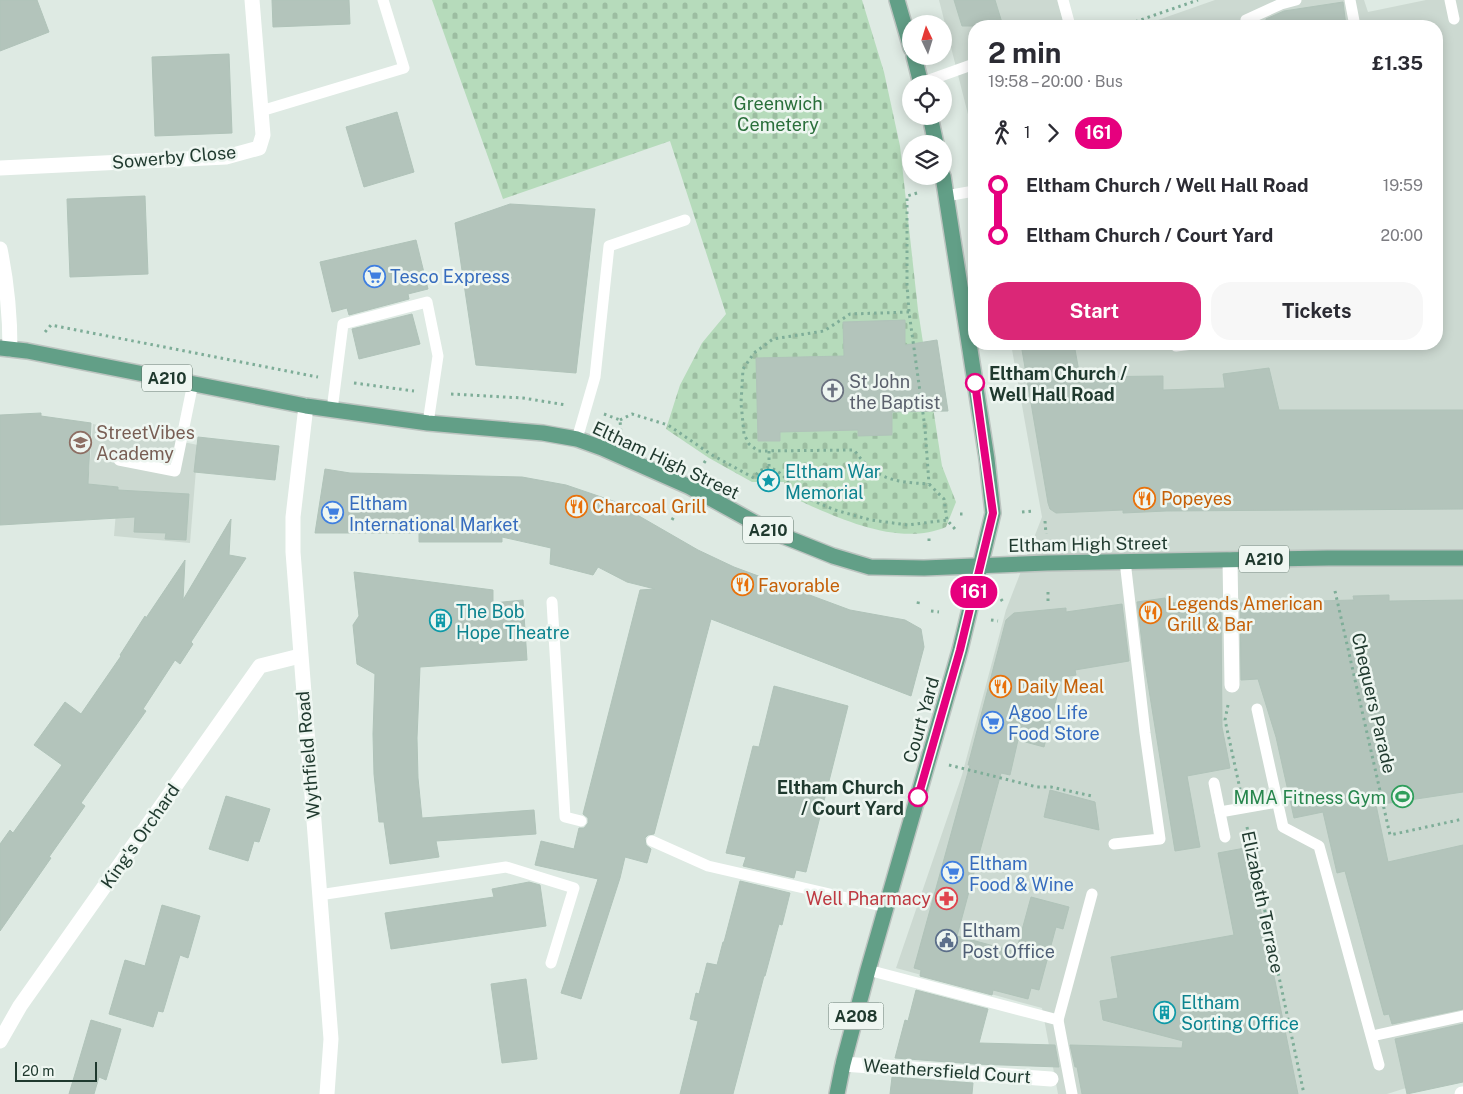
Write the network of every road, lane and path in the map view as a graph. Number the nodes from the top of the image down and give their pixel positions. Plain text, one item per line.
1 (252, 0) edge
2 (382, 0) edge
3 (897, 0) edge
4 (1063, 0) edge
5 (1198, 0) edge
6 (1296, 0) edge
7 (1350, 0) edge
8 (1450, 0) edge
9 (902, 17) edge
10 (1454, 19) dead end
11 (1068, 20) edge
12 (1140, 20) edge
13 (1246, 20) edge
14 (1354, 20) edge
15 (968, 66) edge
16 (943, 75) edge
17 (261, 111) junction
18 (0, 168) edge
19 (944, 185) edge
20 (968, 192) edge
21 (917, 194) dead end
22 (946, 196) junction
23 (685, 220) dead end
24 (0, 249) edge
25 (909, 312) junction
26 (968, 337) edge
27 (5, 349) edge
28 (970, 350) edge
29 (193, 383) junction
30 (306, 406) junction
31 (332, 410) junction
32 (620, 420) dead end
33 (428, 423) junction
34 (576, 439) junction
35 (769, 451) junction
36 (118, 460) dead end
37 (769, 467) junction
38 (929, 484) junction
39 (1034, 511) dead end
40 (1022, 512) dead end
41 (676, 513) dead end
42 (960, 514) dead end
43 (965, 514) dead end
44 (672, 520) dead end
45 (947, 520) junction
46 (1045, 521) dead end
47 (955, 530) dead end
48 (1046, 534) dead end
49 (930, 537) dead end
50 (929, 542) dead end
51 (1463, 558) edge
52 (1230, 560) junction
53 (1125, 561) junction
54 (980, 566) junction
55 (1335, 591) dead end
56 (1048, 592) dead end
57 (919, 598) dead end
58 (1001, 599) dead end
59 (1048, 601) dead end
60 (552, 602) dead end
61 (918, 604) dead end
62 (1004, 604) dead end
63 (931, 611) dead end
64 (939, 612) dead end
65 (992, 620) dead end
66 (998, 621) dead end
67 (300, 656) junction
68 (1232, 684) joint
69 (1257, 708) dead end
70 (929, 760) junction
71 (1214, 783) dead end
72 (1092, 796) dead end
73 (1278, 802) junction
74 (1243, 808) junction
75 (1220, 812) junction
76 (1463, 820) edge
77 (581, 821) dead end
78 (1225, 838) dead end
79 (652, 841) dead end
80 (1114, 844) dead end
81 (1092, 894) dead end
82 (319, 895) junction
83 (886, 908) junction
84 (551, 962) dead end
85 (868, 970) junction
86 (1463, 1016) edge
87 (1058, 1020) junction
88 (1372, 1036) junction
89 (0, 1041) edge
90 (843, 1064) junction
91 (1379, 1065) dead end
92 (1051, 1079) dead end
93 (332, 1093) edge
94 (838, 1094) edge
95 (1072, 1094) edge
96 (1304, 1094) edge

1 - 17 street, Sowerby Close
2 - 17 lane
3 - 9 main road
4 - 11 lane
5 - 12 path
6 - 13 lane
7 - 14 lane
8 - 10 lane
15 - 16 lane
17 - 18 street, Sowerby Close
19 - 22 main road, A208
20 - 22 lane
21 - 25 path
22 - 26 main road, A208
23 - 34 lane
24 - 27 street
25 - 35 path
25 - 38 path
27 - 29 main road, Eltham High Street / A210
28 - 54 main road, A208
29 - 30 main road, Eltham High Street / A210
29 - 36 lane
30 - 31 main road, Eltham High Street / A210
30 - 67 street, Wythfield Road
31 - 33 main road, Eltham High Street / A210
31 - 33 lane
32 - 37 path
33 - 34 main road, Eltham High Street / A210
34 - 54 main road, Eltham High Street / A210
35 - 37 path
35 - 38 path
37 - 45 path
38 - 45 path
39 - 40 path
41 - 44 path
42 - 43 path
45 - 47 path
46 - 48 path
49 - 50 path
51 - 52 main road, Eltham High Street / A210
52 - 53 main road, Eltham High Street / A210
52 - 68 street
53 - 54 main road, Eltham High Street / A210
53 - 80 lane
54 - 70 main road, Court Yard / A208
55 - 76 path, Chequers Parade
56 - 59 path
57 - 61 path
58 - 62 path
60 - 77 lane
63 - 64 path
65 - 66 path
67 - 82 street, Wythfield Road
67 - 89 street, King's Orchard
68 - 74 path, Elizabeth Terrace
69 - 73 lane
70 - 72 path
70 - 83 main road, Court Yard / A208
71 - 75 lane
73 - 74 lane
73 - 88 lane
74 - 75 lane
74 - 96 path, Elizabeth Terrace
75 - 78 lane
79 - 83 lane
81 - 87 lane
82 - 84 lane
82 - 93 street, Wythfield Road
83 - 85 main road, Court Yard / A208
85 - 87 lane
85 - 90 main road, Court Yard / A208
86 - 88 lane
87 - 95 lane
88 - 91 lane
90 - 92 street, Weathersfield Court
90 - 94 main road, Court Yard / A208

